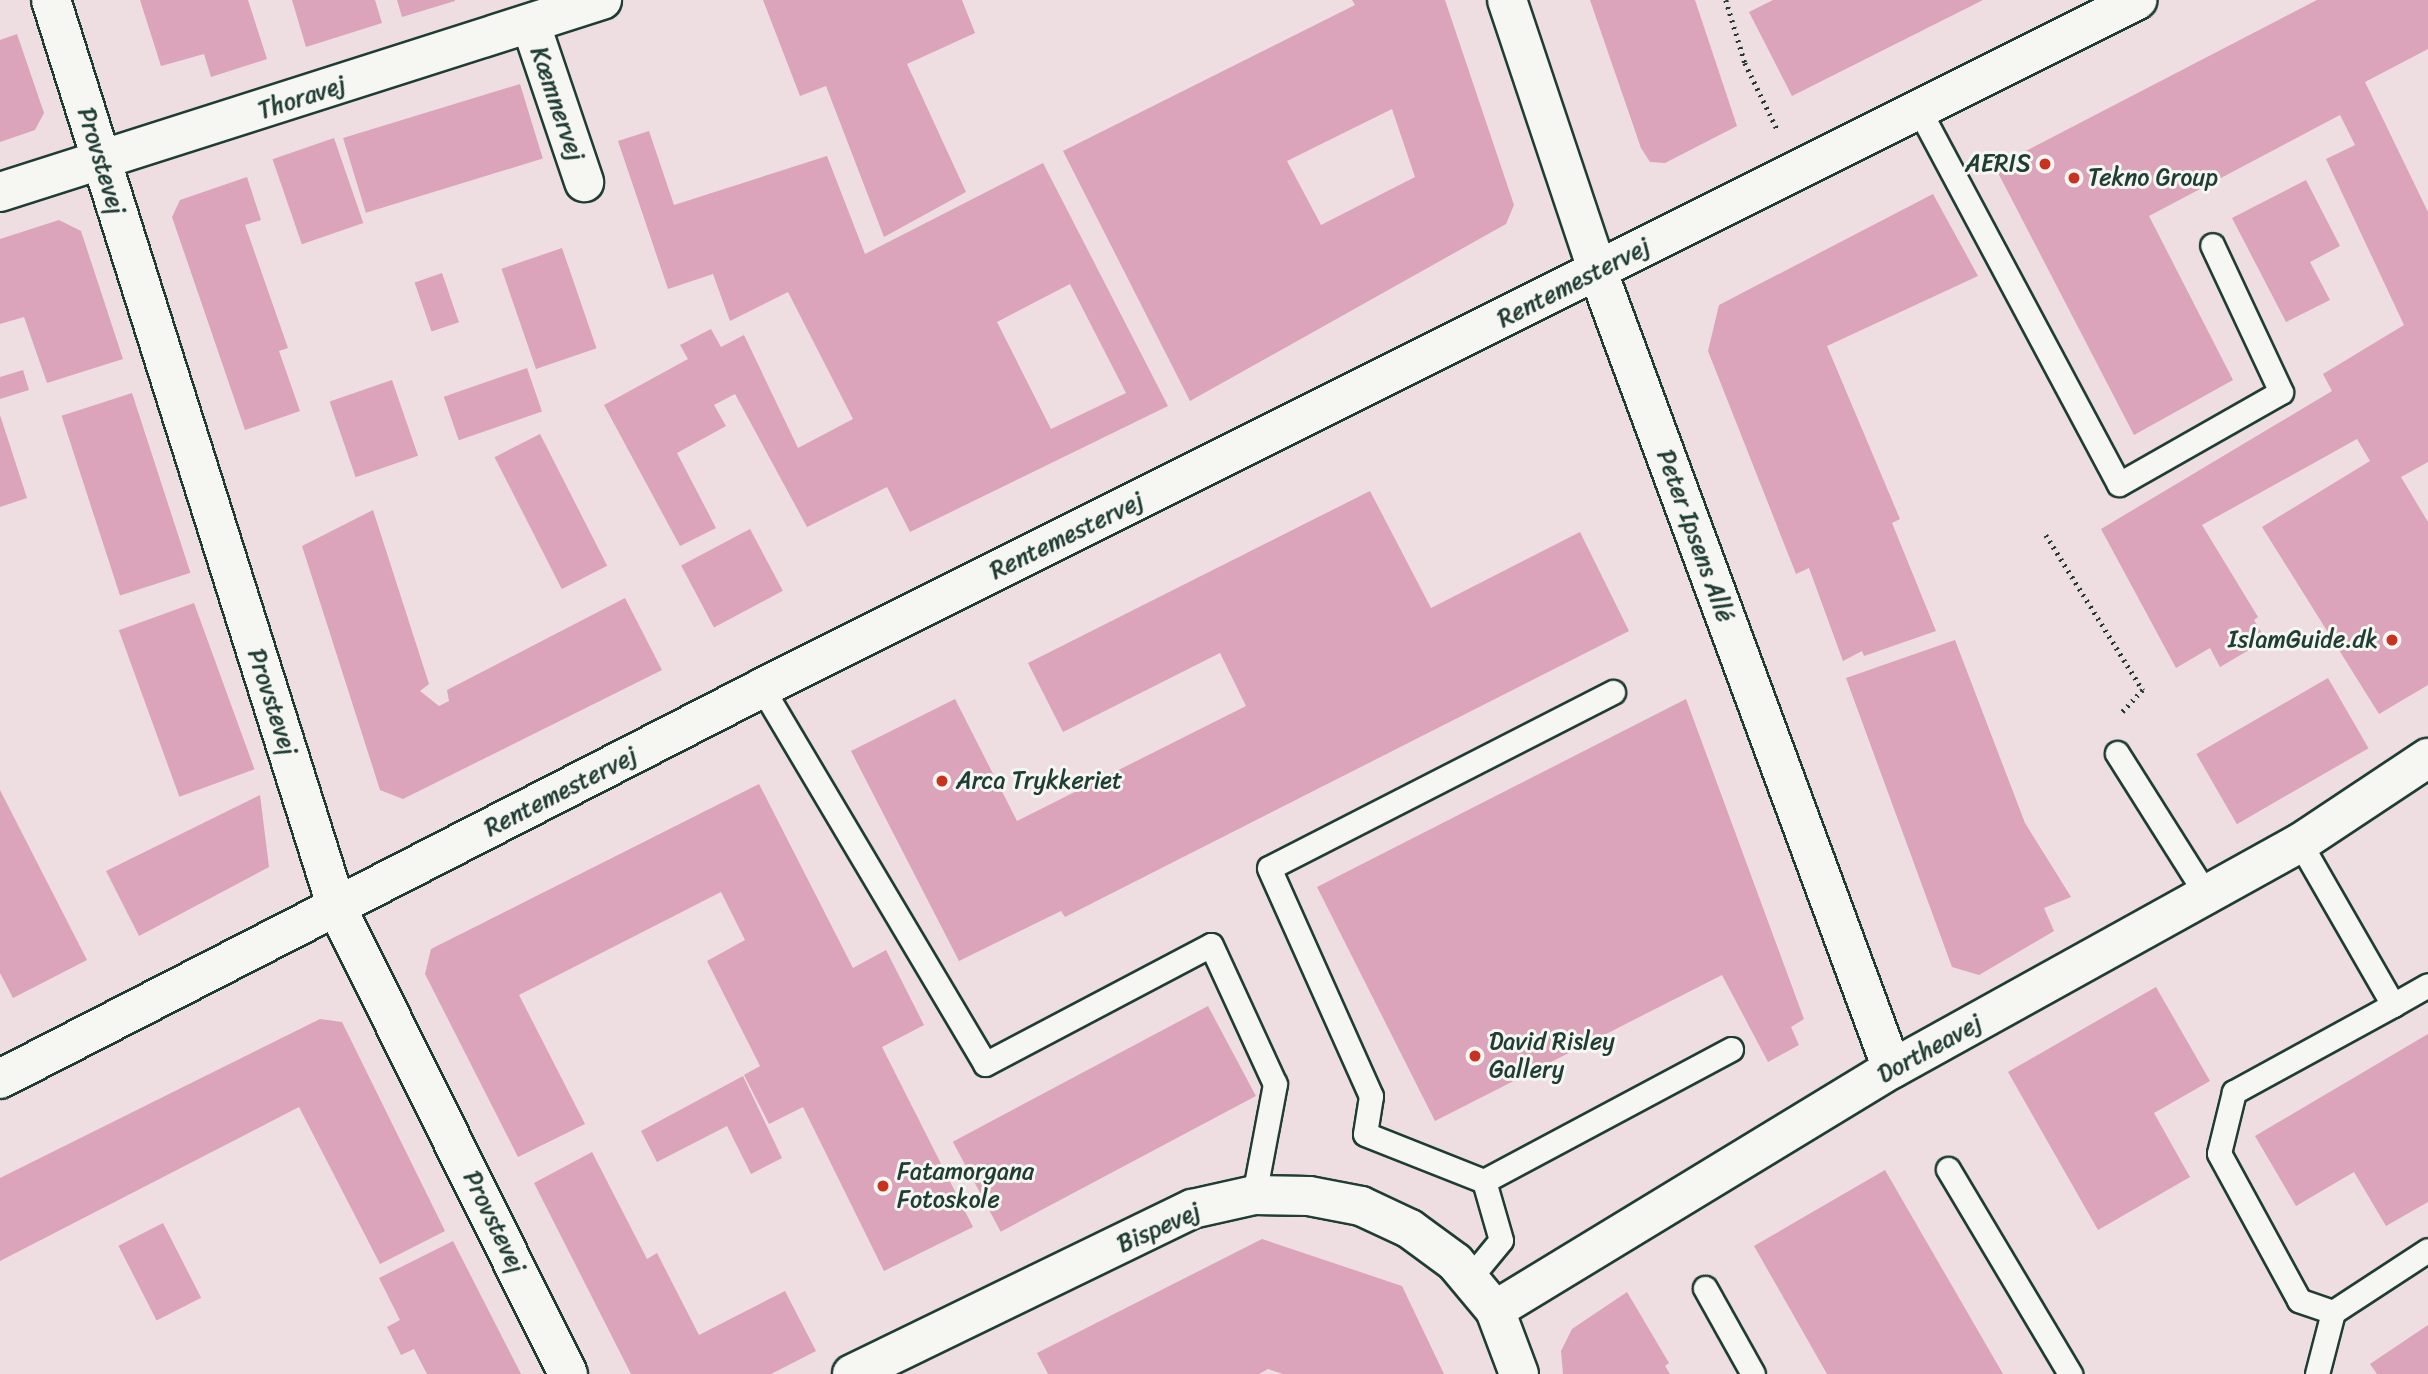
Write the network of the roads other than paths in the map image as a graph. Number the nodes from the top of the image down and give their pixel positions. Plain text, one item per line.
1 (51, 0) edge
2 (602, 0) edge
3 (1507, 0) edge
4 (2137, 0) edge
5 (531, 25) junction
6 (1918, 108) junction
7 (101, 162) junction
8 (584, 182) dead end
9 (0, 192) edge
10 (2212, 245) dead end
11 (1598, 272) junction
12 (762, 688) junction
13 (1613, 692) dead end
14 (2117, 753) road end
15 (2428, 758) edge
16 (2300, 843) junction
17 (2207, 896) junction
18 (337, 908) junction
19 (2428, 985) edge
20 (2393, 1005) junction
21 (1731, 1049) dead end
22 (1892, 1069) junction
23 (0, 1079) edge
24 (1948, 1169) dead end
25 (1484, 1181) junction
26 (1254, 1195) junction
27 (2428, 1250) edge
28 (1469, 1279) junction
29 (1704, 1288) dead end
30 (1494, 1310) junction
31 (2333, 1312) junction
32 (568, 1374) edge
33 (852, 1374) edge
34 (1519, 1374) edge
35 (1753, 1374) edge
36 (2070, 1374) edge
37 (2317, 1374) edge

1 - 7 street, Provstevej
2 - 5 street, Thoravej
3 - 11 street, Peter Ipsens Allé
4 - 6 street, Rentemestervej
5 - 7 street, Thoravej
5 - 8 street, Kæmnervej
6 - 10 lane
6 - 11 street, Rentemestervej
7 - 9 street, Thoravej
7 - 18 street, Provstevej
11 - 12 street, Rentemestervej
11 - 22 street, Peter Ipsens Allé
12 - 18 street, Rentemestervej
12 - 26 lane
13 - 25 lane
14 - 17 lane
15 - 16 street, Dortheavej
16 - 17 street, Dortheavej
16 - 20 lane
17 - 22 street, Dortheavej
18 - 23 street, Rentemestervej
18 - 32 street, Provstevej
19 - 20 lane
20 - 31 lane
21 - 25 lane
22 - 30 street, Dortheavej
24 - 36 lane
25 - 28 lane
26 - 28 street, Bispevej
26 - 33 street, Bispevej
27 - 31 lane
28 - 30 street, Bispevej
29 - 35 lane
30 - 34 street
31 - 37 lane

